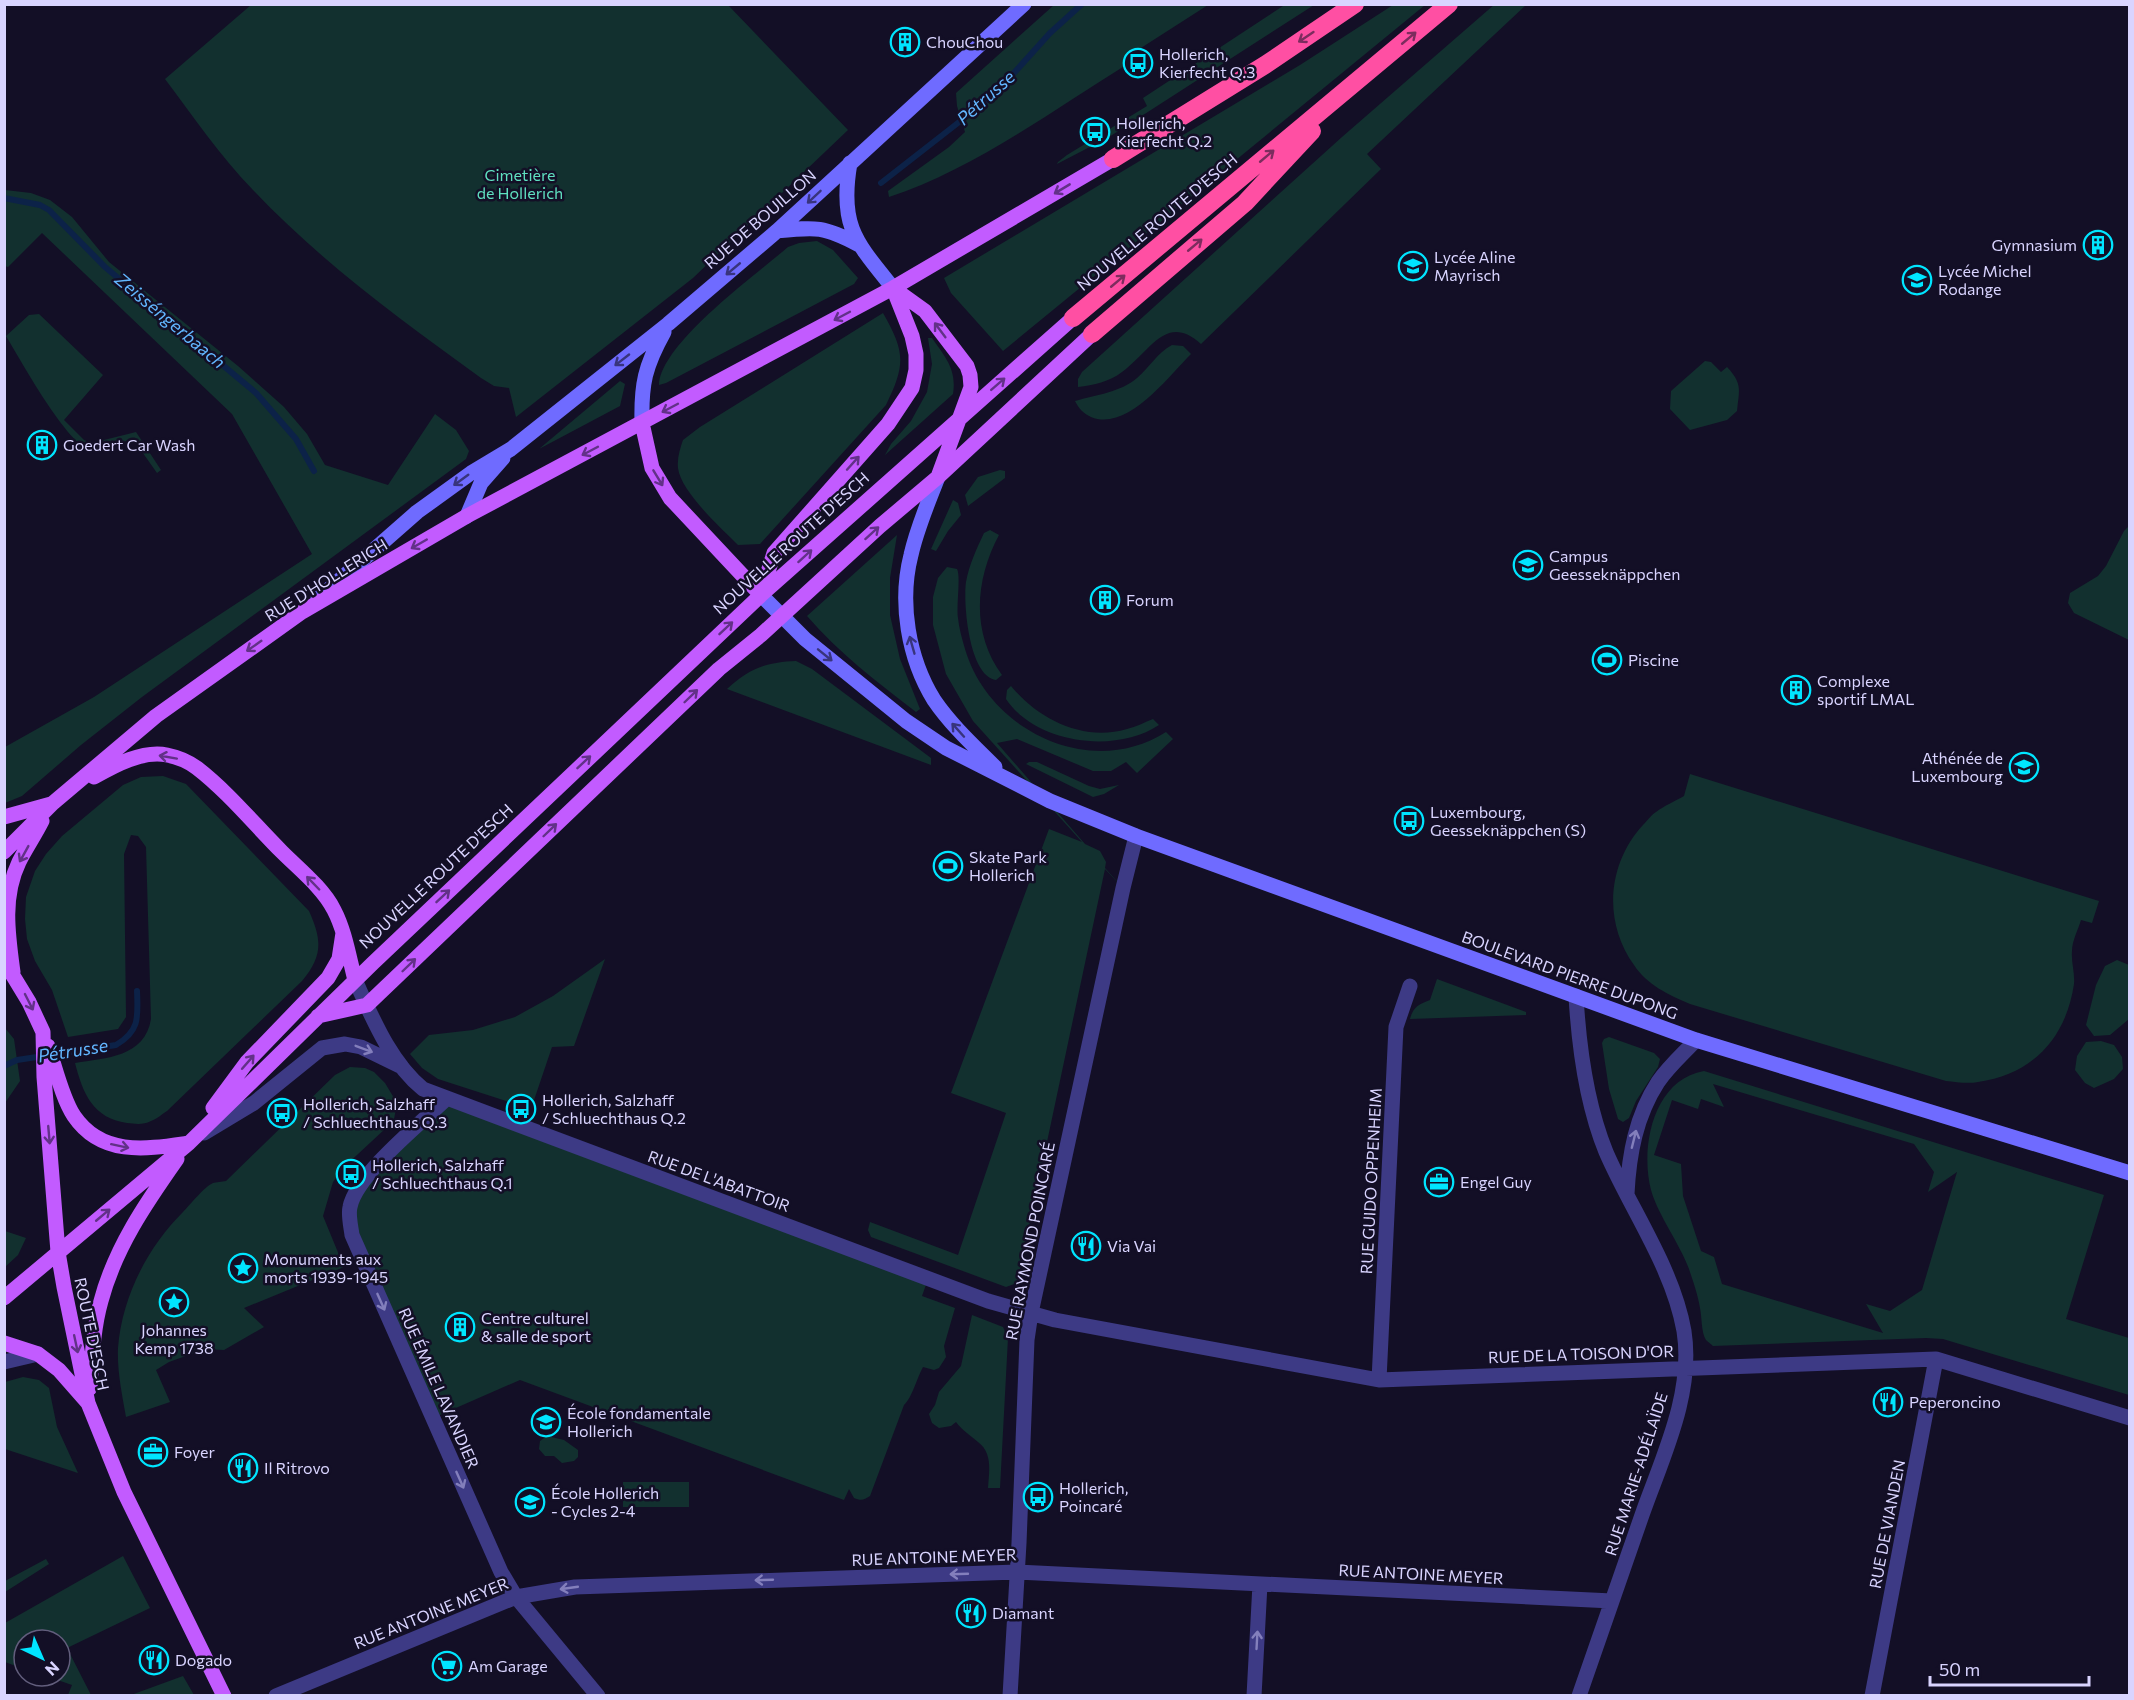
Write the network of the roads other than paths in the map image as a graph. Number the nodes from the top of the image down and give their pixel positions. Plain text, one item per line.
1 (1023, 4) edge
2 (1355, 4) edge
3 (1449, 4) edge
4 (1369, 71) junction
5 (1113, 159) joint
6 (850, 163) junction
7 (777, 231) junction
8 (859, 245) junction
9 (893, 288) junction
10 (1073, 318) joint
11 (668, 324) junction
12 (1092, 334) joint
13 (959, 419) junction
14 (642, 423) junction
15 (511, 449) junction
16 (938, 477) junction
17 (467, 516) junction
18 (761, 595) junction
19 (302, 612) junction
20 (782, 615) junction
21 (1008, 780) junction
22 (53, 803) junction
23 (4, 817) edge
24 (1136, 836) junction
25 (4, 852) edge
26 (342, 933) junction
27 (9, 967) edge
28 (355, 980) junction
29 (1410, 986) dead end
30 (1576, 996) junction
31 (367, 1005) junction
32 (318, 1016) junction
33 (1696, 1040) junction
34 (322, 1047) joint
35 (402, 1067) junction
36 (51, 1076) junction
37 (446, 1099) junction
38 (189, 1143) junction
39 (2130, 1173) edge
40 (1627, 1197) junction
41 (58, 1252) junction
42 (4, 1298) edge
43 (1031, 1313) junction
44 (4, 1343) edge
45 (38, 1354) junction
46 (1936, 1359) junction
47 (4, 1362) edge
48 (1687, 1368) junction
49 (1379, 1380) junction
50 (88, 1402) junction
51 (2130, 1418) edge
52 (1017, 1572) junction
53 (1260, 1584) junction
54 (516, 1597) junction
55 (1612, 1601) junction
56 (224, 1695) edge
57 (276, 1695) edge
58 (598, 1695) edge
59 (1010, 1695) edge
60 (1254, 1695) edge
61 (1579, 1695) edge
62 (1872, 1695) edge

1 - 6 street, RUE DE BOUILLON
2 -> 5 highway
4 -> 3 highway, NOUVELLE ROUTE D'ESCH
10 -> 4 highway, NOUVELLE ROUTE D'ESCH
12 -> 4 highway
5 -> 9 main road
6 -> 7 street, RUE DE BOUILLON
6 - 8 street
7 - 8 street
7 -> 11 street, RUE DE BOUILLON
8 - 9 street
13 -> 9 main road
9 -> 14 main road
18 -> 9 main road
13 -> 10 main road, NOUVELLE ROUTE D'ESCH
11 - 14 street
11 -> 15 street, RUE DE BOUILLON
12 - 16 main road
13 - 16 main road
18 -> 13 main road, NOUVELLE ROUTE D'ESCH
14 -> 17 main road, RUE D'HOLLERICH
14 -> 18 main road
15 - 17 street, RUE DE BOUILLON
15 -> 19 street, RUE DE BOUILLON
20 -> 16 main road
21 -> 16 street, BOULEVARD PIERRE DUPONG
17 -> 19 main road, RUE D'HOLLERICH
18 - 20 street, BOULEVARD PIERRE DUPONG
28 -> 18 main road, NOUVELLE ROUTE D'ESCH
19 -> 22 main road, RUE D'HOLLERICH
20 -> 21 street, BOULEVARD PIERRE DUPONG
31 -> 20 main road
21 - 24 street, BOULEVARD PIERRE DUPONG
22 - 23 main road
22 - 25 main road
26 -> 22 main road
22 -> 27 main road
24 - 30 street, BOULEVARD PIERRE DUPONG
24 - 43 street, RUE RAYMOND POINCARÉ
26 - 28 main road
38 -> 26 main road
27 -> 36 main road
28 - 31 street, RUE DE L'ABATTOIR
28 - 32 main road, NOUVELLE ROUTE D'ESCH
29 - 49 street, RUE GUIDO OPPENHEIM
30 - 33 street, BOULEVARD PIERRE DUPONG
30 - 40 street, RUE MARIE-ADÉLAÏDE
31 - 32 main road
31 - 35 street, RUE DE L'ABATTOIR
32 - 38 main road, NOUVELLE ROUTE D'ESCH
33 - 39 street, BOULEVARD PIERRE DUPONG
40 -> 33 street, RUE MARIE-ADÉLAÏDE
34 -> 35 street, RUE DE L'ABATTOIR
34 - 38 street, NOUVELLE ROUTE D'ESCH
35 - 37 street, RUE DE L'ABATTOIR
36 -> 38 main road
36 -> 41 main road, ROUTE D'ESCH
37 - 43 street, RUE DE L'ABATTOIR
37 -> 54 street, RUE ÉMILE LAVANDIER
41 -> 38 main road, NOUVELLE ROUTE D'ESCH
38 - 50 main road
40 - 48 street, RUE MARIE-ADÉLAÏDE
41 - 42 main road, NOUVELLE ROUTE D'ESCH
41 -> 50 main road, ROUTE D'ESCH
43 - 49 street, RUE DE LA TOISON D'OR
43 - 52 street, RUE RAYMOND POINCARÉ
44 - 45 main road
45 - 47 street
45 - 50 main road
46 - 48 street, RUE DE LA TOISON D'OR
46 - 51 street, RUE DE LA TOISON D'OR
46 - 62 street, RUE DE VIANDEN
48 - 49 street, RUE DE LA TOISON D'OR
48 - 55 street, RUE MARIE-ADÉLAÏDE
50 - 56 main road, ROUTE D'ESCH
52 - 53 street, RUE ANTOINE MEYER
52 -> 54 street, RUE ANTOINE MEYER
52 - 59 street, RUE RAYMOND POINCARÉ
53 - 55 street, RUE ANTOINE MEYER
60 -> 53 street
54 - 57 street, RUE ANTOINE MEYER
54 - 58 street, RUE ÉMILE LAVANDIER
55 - 61 street, RUE MARIE-ADÉLAÏDE

